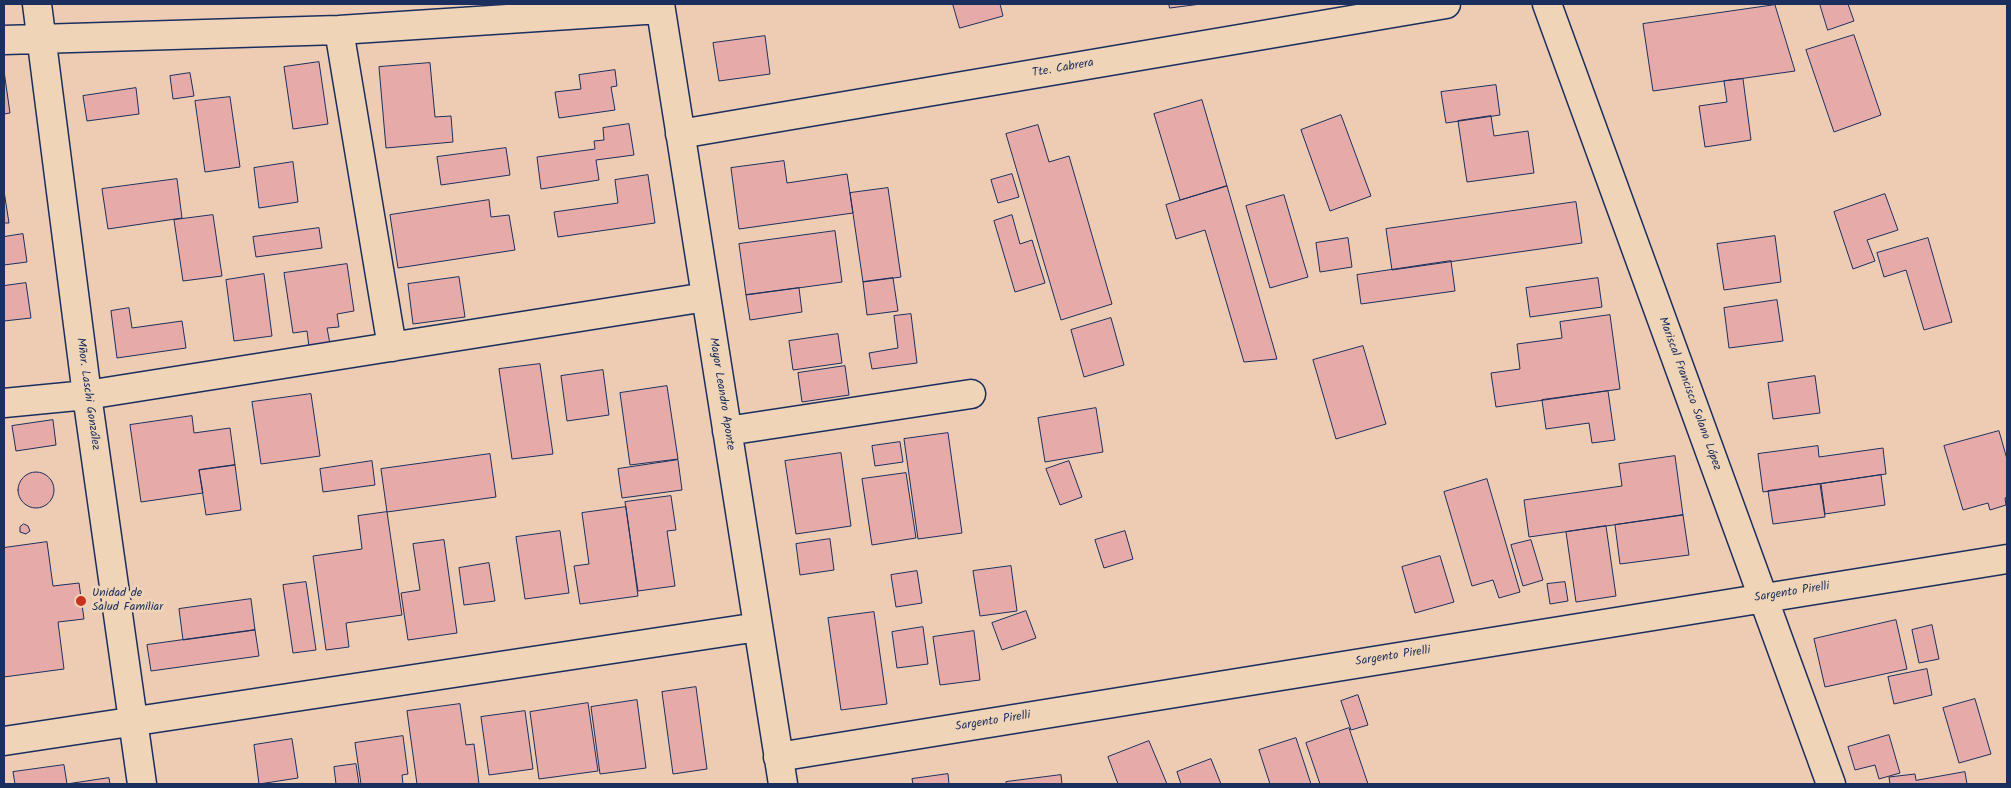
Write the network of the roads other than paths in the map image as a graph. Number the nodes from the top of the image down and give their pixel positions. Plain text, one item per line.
1 (37, 4) edge
2 (1446, 4) edge
3 (1547, 4) edge
4 (660, 6) edge
5 (338, 30) junction
6 (42, 38) junction
7 (4, 40) edge
8 (680, 134) junction
9 (706, 297) junction
10 (392, 347) junction
11 (971, 394) dead end
12 (86, 396) junction
13 (4, 403) edge
14 (727, 431) junction
15 (2007, 559) edge
16 (1763, 597) junction
17 (758, 626) junction
18 (132, 722) junction
19 (4, 741) edge
20 (778, 757) junction
21 (142, 784) edge
22 (782, 784) edge
23 (1831, 784) edge

1 - 6 street, Mñor. Laschi González
2 - 8 street, Tte. Cabrera
3 - 16 street, Mariscal Francisco Solano López
4 - 5 street
4 - 8 street, Mayor Leandro Aponte
5 - 6 street
5 - 10 street
6 - 7 street
6 - 12 street, Mñor. Laschi González
8 - 9 street, Mayor Leandro Aponte
9 - 10 street
9 - 14 street, Mayor Leandro Aponte
10 - 12 street
11 - 14 street
12 - 13 street
12 - 18 street, Mñor. Laschi González
14 - 17 street, Mayor Leandro Aponte
15 - 16 street, Sargento Pirelli
16 - 20 street, Sargento Pirelli
16 - 23 street, Mariscal Francisco Solano López
17 - 18 street
17 - 20 street, Mayor Leandro Aponte
18 - 19 street
18 - 21 street, Mñor. Laschi González
20 - 22 street, Mayor Leandro Aponte

